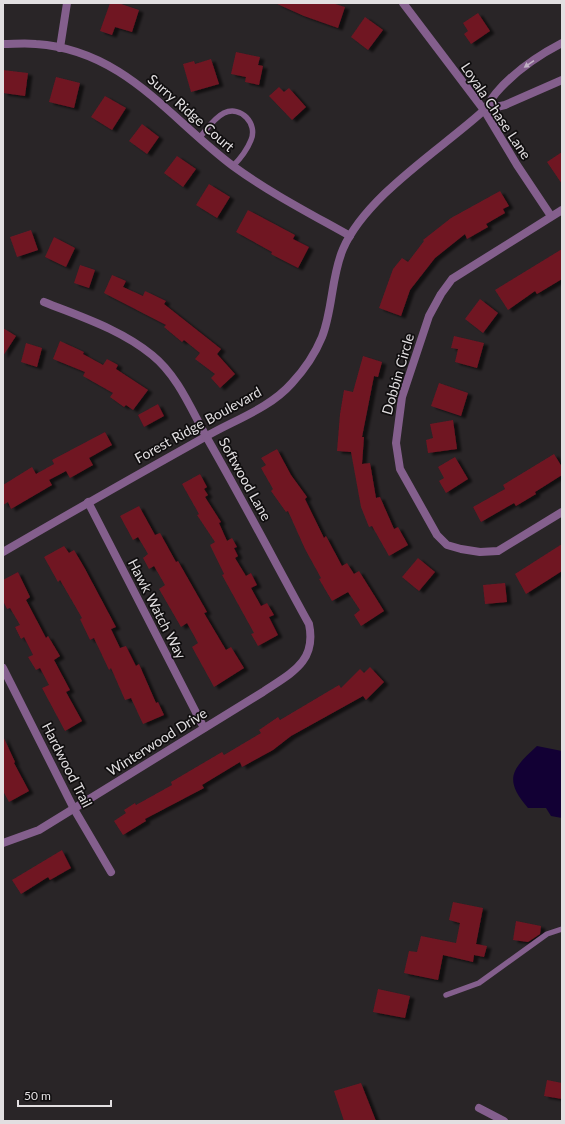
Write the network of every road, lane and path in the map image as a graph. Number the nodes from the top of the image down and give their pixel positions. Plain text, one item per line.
1 (67, 3) edge
2 (403, 3) edge
3 (562, 43) edge
4 (3, 44) edge
5 (60, 48) junction
6 (562, 80) edge
7 (484, 110) junction
8 (200, 137) junction
9 (233, 166) junction
10 (562, 210) edge
11 (551, 216) junction
12 (350, 236) junction
13 (44, 302) dead end
14 (206, 436) junction
15 (88, 502) junction
16 (562, 512) edge
17 (3, 552) edge
18 (310, 645) joint
19 (3, 668) edge
20 (204, 728) junction
21 (74, 809) junction
22 (3, 843) edge
23 (111, 872) dead end
24 (562, 929) edge
25 (446, 995) dead end
26 (479, 1108) dead end
27 (504, 1121) edge

1 - 5 street
2 - 7 street, Loyala Chase Lane
3 -> 7 street, Forest Ridge Boulevard
4 - 5 street, Surry Ridge Court
5 - 8 street, Surry Ridge Court
6 - 7 street, Forest Ridge Boulevard
7 - 11 street, Loyala Chase Lane
7 - 12 street, Forest Ridge Boulevard
8 - 9 street, Surry Ridge Court
8 - 9 lane
9 - 12 street, Surry Ridge Court
10 - 11 street, Dobbin Circle
11 - 16 street, Dobbin Circle
12 - 14 street, Forest Ridge Boulevard
13 - 14 street, Softwood Lane
14 - 15 street, Forest Ridge Boulevard
14 - 18 street, Softwood Lane
15 - 17 street, Forest Ridge Boulevard
15 - 20 street, Hawk Watch Way
18 - 20 street, Winterwood Drive
19 - 21 street, Hardwood Trail
20 - 21 street, Winterwood Drive
21 - 22 street, Winterwood Drive
21 - 23 street, Hardwood Trail
24 - 25 lane
26 - 27 street

